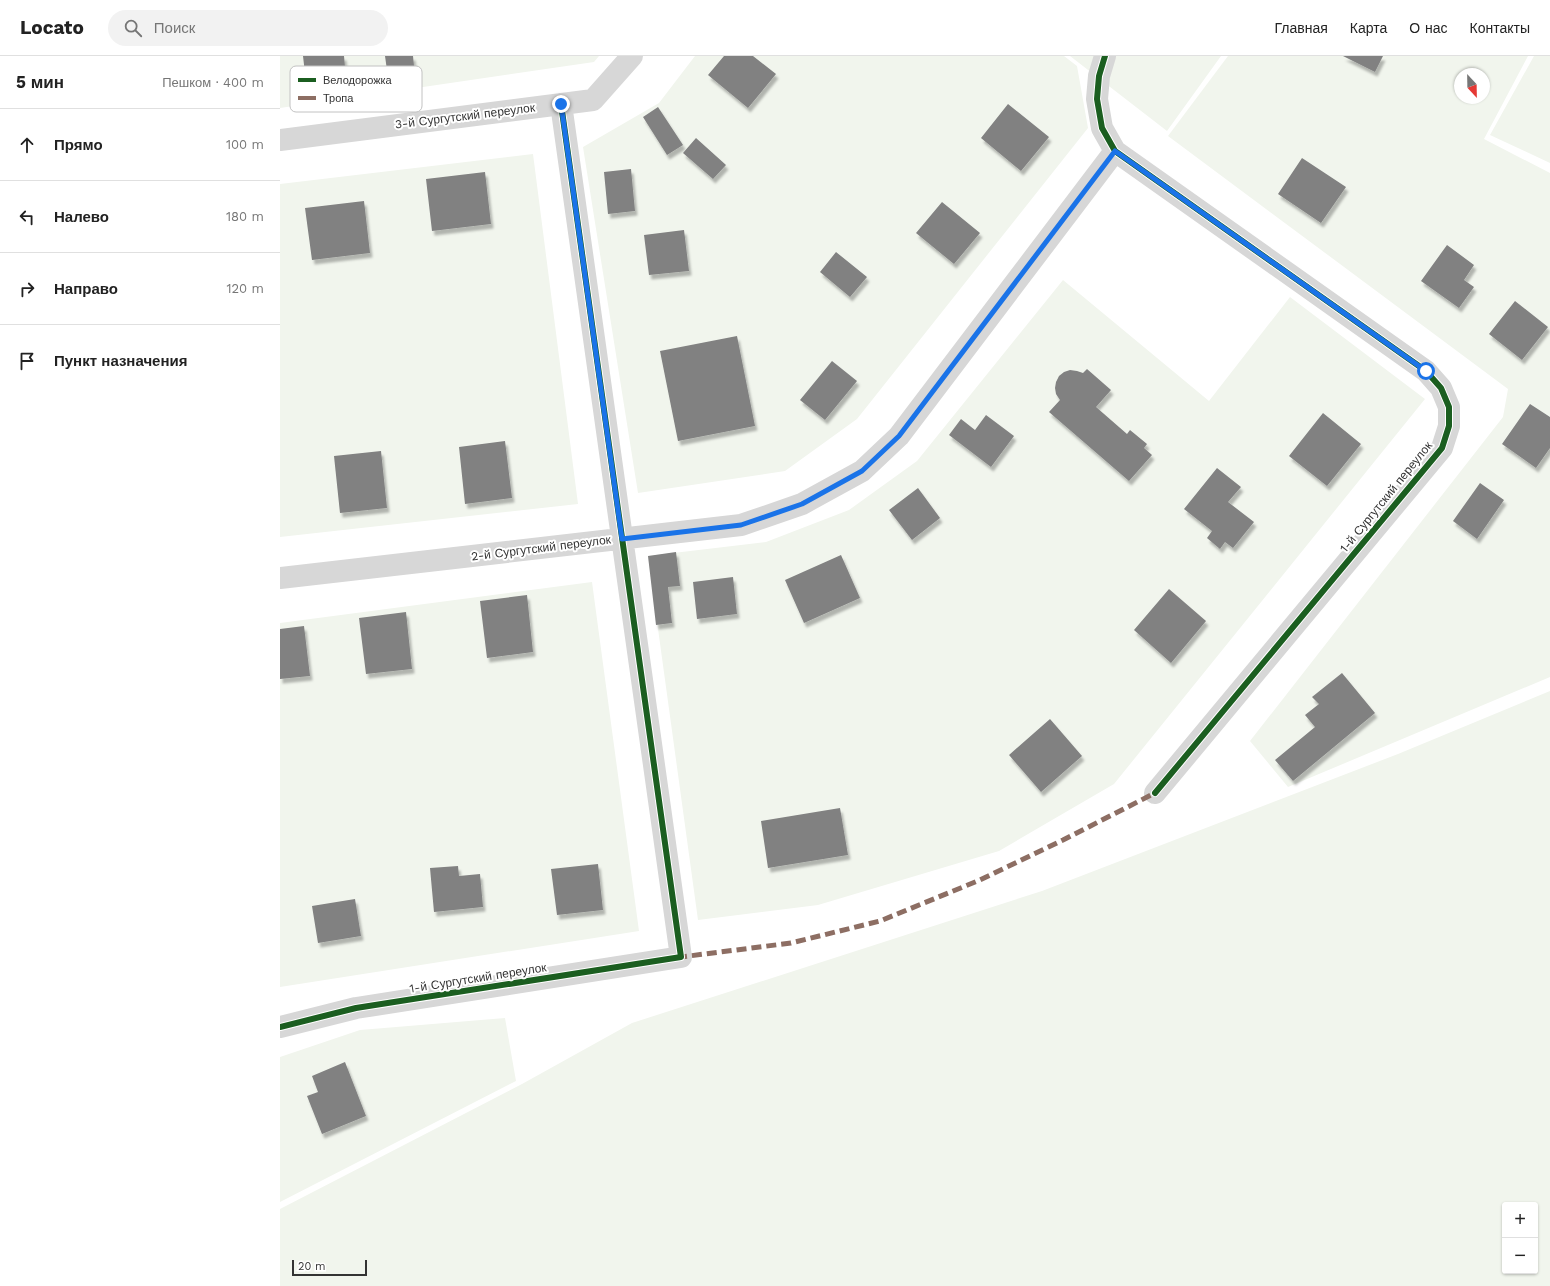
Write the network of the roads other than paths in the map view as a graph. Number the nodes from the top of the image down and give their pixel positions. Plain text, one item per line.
1 (632, 56) edge
2 (1105, 56) edge
3 (561, 104) junction
4 (280, 140) edge
5 (1115, 151) junction
6 (622, 539) junction
7 (280, 578) edge
8 (1155, 793) dead end
9 (280, 1027) edge

1 - 3 street, 3-й Сургутский переулок
2 - 5 street, 1-й Сургутский переулок
3 - 4 street, 3-й Сургутский переулок
3 - 6 street
5 - 6 street, 2-й Сургутский переулок
5 - 8 street, 1-й Сургутский переулок
6 - 7 street, 2-й Сургутский переулок
6 - 9 street, 1-й Сургутский переулок

